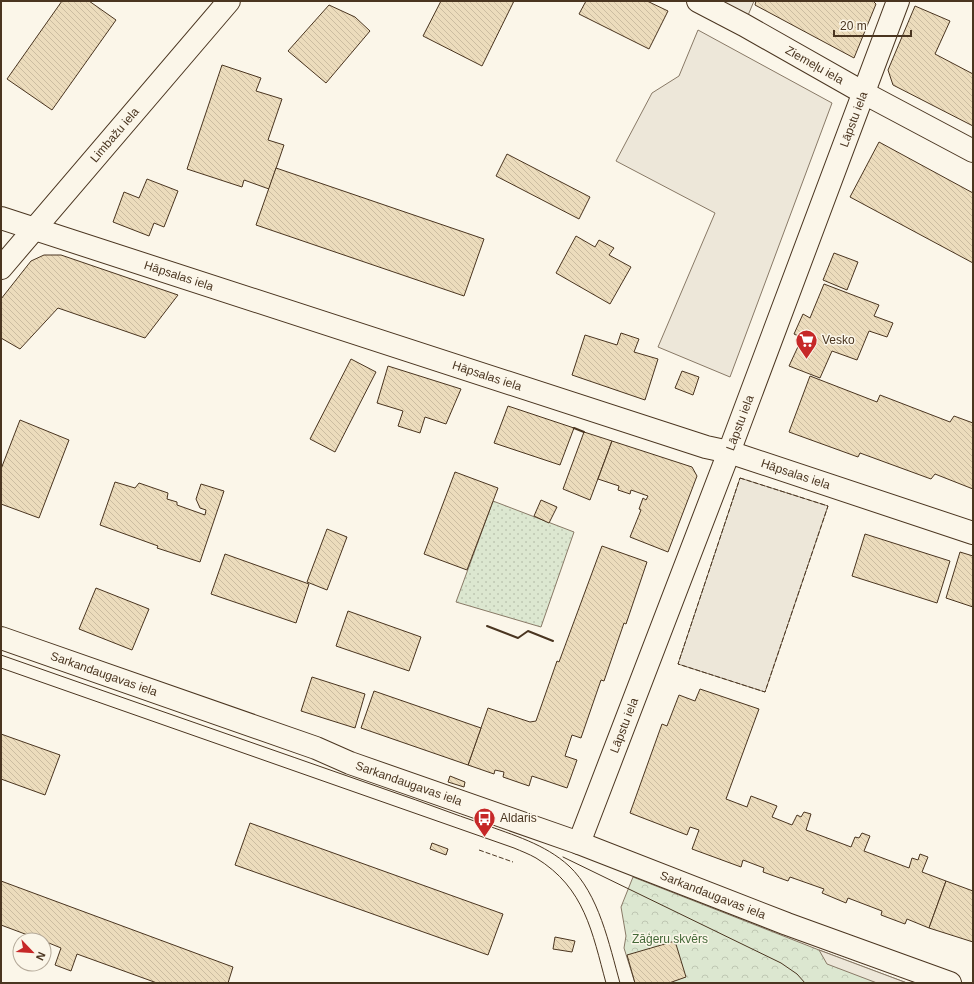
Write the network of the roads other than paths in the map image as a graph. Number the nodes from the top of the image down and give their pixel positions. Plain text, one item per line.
1 (229, 1) edge
2 (698, 1) edge
3 (898, 1) edge
4 (864, 93) junction
5 (973, 151) edge
6 (1, 218) edge
7 (34, 228) junction
8 (1, 268) edge
9 (729, 452) junction
10 (973, 533) edge
11 (1, 638) edge
12 (579, 843) junction
13 (950, 983) edge

1 - 7 street, Limbažu iela
2 - 4 street, Ziemeļu iela
3 - 4 street, Lāpstu iela
4 - 5 street, Ziemeļu iela
4 - 9 street, Lāpstu iela
6 - 7 street, Hāpsalas iela
7 - 8 street, Limbažu iela
7 - 9 street, Hāpsalas iela
9 - 10 street, Hāpsalas iela
9 - 12 street, Lāpstu iela
11 - 12 street, Sarkandaugavas iela
12 - 13 street, Sarkandaugavas iela

